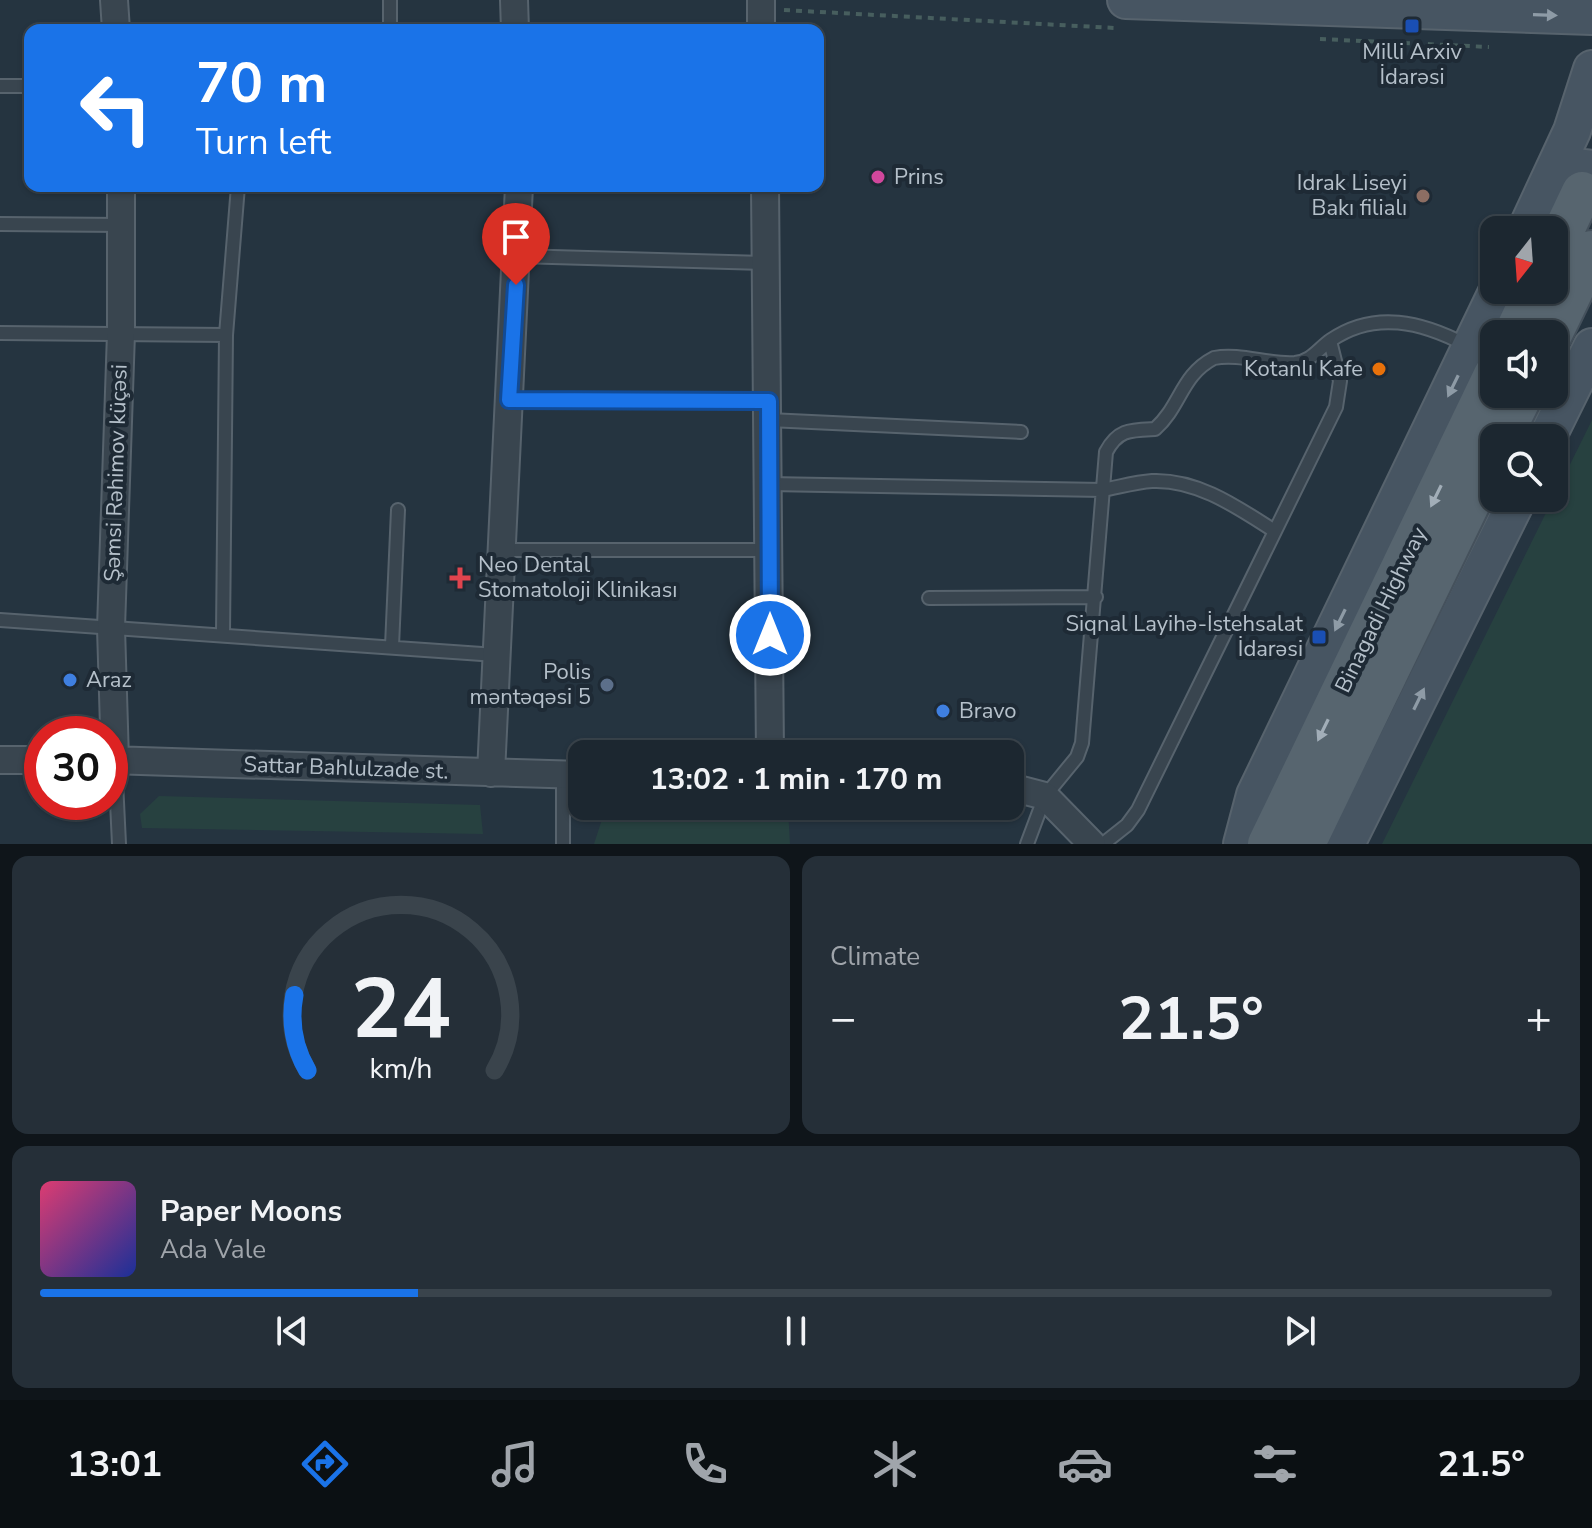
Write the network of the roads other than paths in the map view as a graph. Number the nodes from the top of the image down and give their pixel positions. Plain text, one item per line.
1 (114, 0) edge
2 (390, 0) edge
3 (514, 0) edge
4 (1507, 0) edge
5 (1442, 12) junction
6 (1125, 14) edge
7 (1592, 16) edge
8 (116, 24) edge
9 (390, 24) edge
10 (515, 24) edge
11 (1592, 69) edge
12 (0, 86) edge
13 (24, 86) edge
14 (1587, 181) edge
15 (121, 192) edge
16 (238, 192) edge
17 (519, 192) edge
18 (765, 192) edge
19 (1533, 216) edge
20 (1533, 216) edge
21 (1568, 221) edge
22 (0, 224) edge
23 (122, 225) junction
24 (1592, 251) edge
25 (517, 256) junction
26 (767, 263) junction
27 (1559, 320) edge
28 (0, 333) edge
29 (121, 333) junction
30 (226, 335) junction
31 (1330, 341) junction
32 (1592, 347) edge
33 (1480, 360) edge
34 (1480, 365) edge
35 (1480, 366) edge
36 (509, 400) junction
37 (769, 411) junction
38 (1554, 424) edge
39 (1021, 432) dead end
40 (1480, 482) edge
41 (769, 484) junction
42 (1103, 490) junction
43 (398, 510) dead end
44 (1511, 512) edge
45 (1273, 530) junction
46 (502, 550) junction
47 (769, 550) junction
48 (1096, 597) junction
49 (929, 598) dead end
50 (0, 620) edge
51 (111, 628) junction
52 (223, 633) junction
53 (392, 646) junction
54 (496, 655) junction
55 (112, 716) edge
56 (770, 740) edge
57 (0, 760) edge
58 (24, 760) edge
59 (128, 761) edge
60 (491, 773) junction
61 (568, 775) edge
62 (1024, 791) edge
63 (1255, 795) junction
64 (1045, 796) junction
65 (568, 806) edge
66 (117, 820) edge
67 (119, 844) edge
68 (563, 844) edge
69 (1027, 844) edge
70 (1092, 844) edge
71 (1103, 844) edge
72 (1228, 844) edge
73 (1242, 844) edge
74 (1268, 844) edge
75 (1305, 844) edge
76 (1346, 844) edge

1 - 8 street
2 - 9 lane
3 - 10 street
4 - 5 main road
5 - 6 main road
5 -> 7 main road
11 - 19 main road
12 - 13 lane
14 - 20 main road
14 - 21 main road
15 - 23 street, Şəmsi Rəhimov küçəsi
16 - 30 lane
17 - 25 street
18 - 26 street
22 - 23 lane
23 - 29 street, Şəmsi Rəhimov küçəsi
24 - 27 main road
25 - 26 lane
25 - 36 street
26 - 37 street
28 - 29 lane
29 - 30 lane
29 - 51 street, Şəmsi Rəhimov küçəsi
30 - 52 lane
31 - 33 lane
31 - 42 lane
31 - 45 lane
32 - 38 main road
34 -> 63 main road
35 -> 74 main road, Binagadi Highway
36 - 37 lane
36 - 46 street
37 - 39 lane
37 - 41 street
40 - 75 main road, Binagadi Highway
41 - 42 lane
41 - 47 street
42 - 45 lane
42 - 48 lane
43 - 53 lane
76 -> 44 main road
45 - 71 lane
46 - 47 lane
46 - 54 street
47 - 56 street
48 - 49 lane
48 - 64 lane
50 - 51 lane
51 - 52 lane
51 - 55 street, Şəmsi Rəhimov küçəsi
52 - 53 lane
53 - 54 lane
54 - 60 street
57 - 58 street
59 - 60 street, Sattar Bahlulzade st.
60 - 61 street, Sattar Bahlulzade st.
62 - 64 street
63 - 72 street
63 - 73 main road
64 - 69 lane
64 - 70 street
65 - 68 lane
66 - 67 lane

